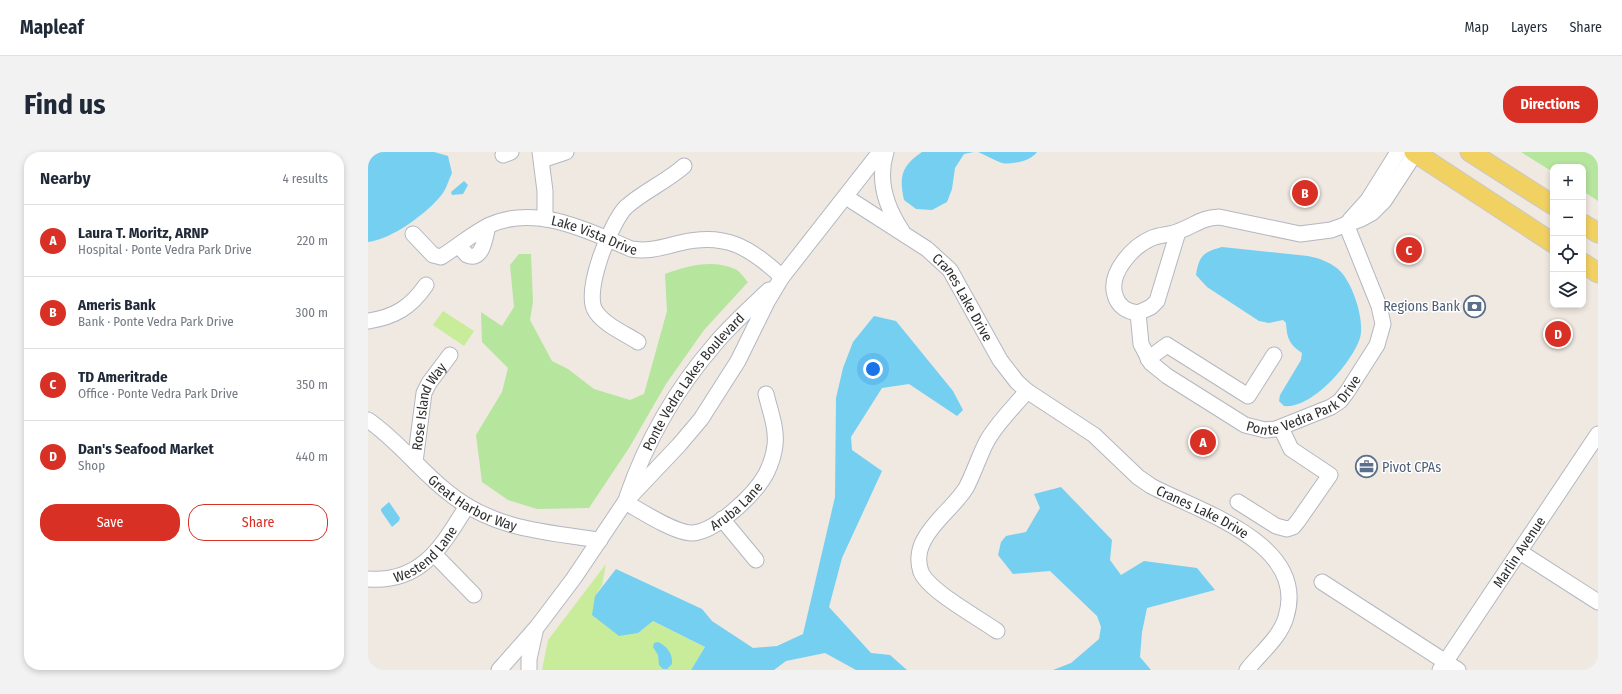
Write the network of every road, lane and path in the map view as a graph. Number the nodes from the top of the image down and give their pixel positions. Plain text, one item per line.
1 (566, 152) edge
2 (880, 152) edge
3 (886, 152) edge
4 (1411, 152) edge
5 (1470, 152) edge
6 (541, 156) edge
7 (684, 166) dead end
8 (846, 197) junction
9 (1550, 203) edge
10 (545, 219) junction
11 (1346, 224) junction
12 (1586, 226) edge
13 (1178, 232) junction
14 (903, 233) junction
15 (1598, 233) edge
16 (413, 234) dead end
17 (606, 238) junction
18 (1550, 241) edge
19 (1586, 265) edge
20 (1598, 273) edge
21 (782, 277) junction
22 (426, 285) dead end
23 (1138, 313) junction
24 (368, 321) edge
25 (638, 342) dead end
26 (450, 355) dead end
27 (1274, 355) dead end
28 (1148, 359) junction
29 (1027, 391) junction
30 (766, 394) dead end
31 (368, 420) edge
32 (1281, 428) junction
33 (1596, 440) edge
34 (415, 462) junction
35 (625, 502) junction
36 (1238, 502) dead end
37 (467, 506) junction
38 (722, 519) junction
39 (600, 540) junction
40 (1520, 552) junction
41 (434, 554) junction
42 (756, 560) dead end
43 (368, 579) edge
44 (1322, 582) dead end
45 (474, 595) dead end
46 (1598, 602) edge
47 (537, 627) junction
48 (997, 630) dead end
49 (1448, 667) edge
50 (499, 670) edge
51 (529, 670) edge
52 (1247, 670) edge

1 - 6 street
2 - 8 street, Ponte Vedra Lakes Boulevard
3 - 14 street, Cranes Lake Drive
4 - 11 street
4 - 18 main road
5 - 9 main road
6 - 10 street
7 - 17 street
8 - 14 street, Cranes Lake Drive
8 - 21 street, Ponte Vedra Lakes Boulevard
10 - 16 street, Lake Vista Drive
10 - 17 street, Lake Vista Drive
11 - 13 street
11 - 32 street, Ponte Vedra Park Drive
12 - 15 main road
13 - 23 street
13 - 23 street
14 - 29 street, Cranes Lake Drive
17 - 21 street, Lake Vista Drive
17 - 25 street
19 - 20 main road
21 - 35 street, Ponte Vedra Lakes Boulevard
21 - 35 street, Ponte Vedra Lakes Boulevard
22 - 24 street
23 - 28 street, Ponte Vedra Park Drive
26 - 34 street, Rose Island Way
27 - 28 street
28 - 32 street, Ponte Vedra Park Drive
29 - 48 street
29 - 52 street, Cranes Lake Drive
30 - 38 street, Aruba Lane
31 - 34 street, Great Harbor Way
32 - 36 street
33 - 40 street, Marlin Avenue
34 - 37 street, Great Harbor Way
35 - 38 street, Aruba Lane
35 - 39 street, Ponte Vedra Lakes Boulevard
37 - 39 street, Great Harbor Way
37 - 41 street, Westend Lane
38 - 42 street
39 - 47 street, Ponte Vedra Lakes Boulevard
40 - 46 street
40 - 49 street, Marlin Avenue
41 - 43 street, Westend Lane
41 - 45 street
44 - 49 street
47 - 50 street, Ponte Vedra Lakes Boulevard
47 - 51 street

